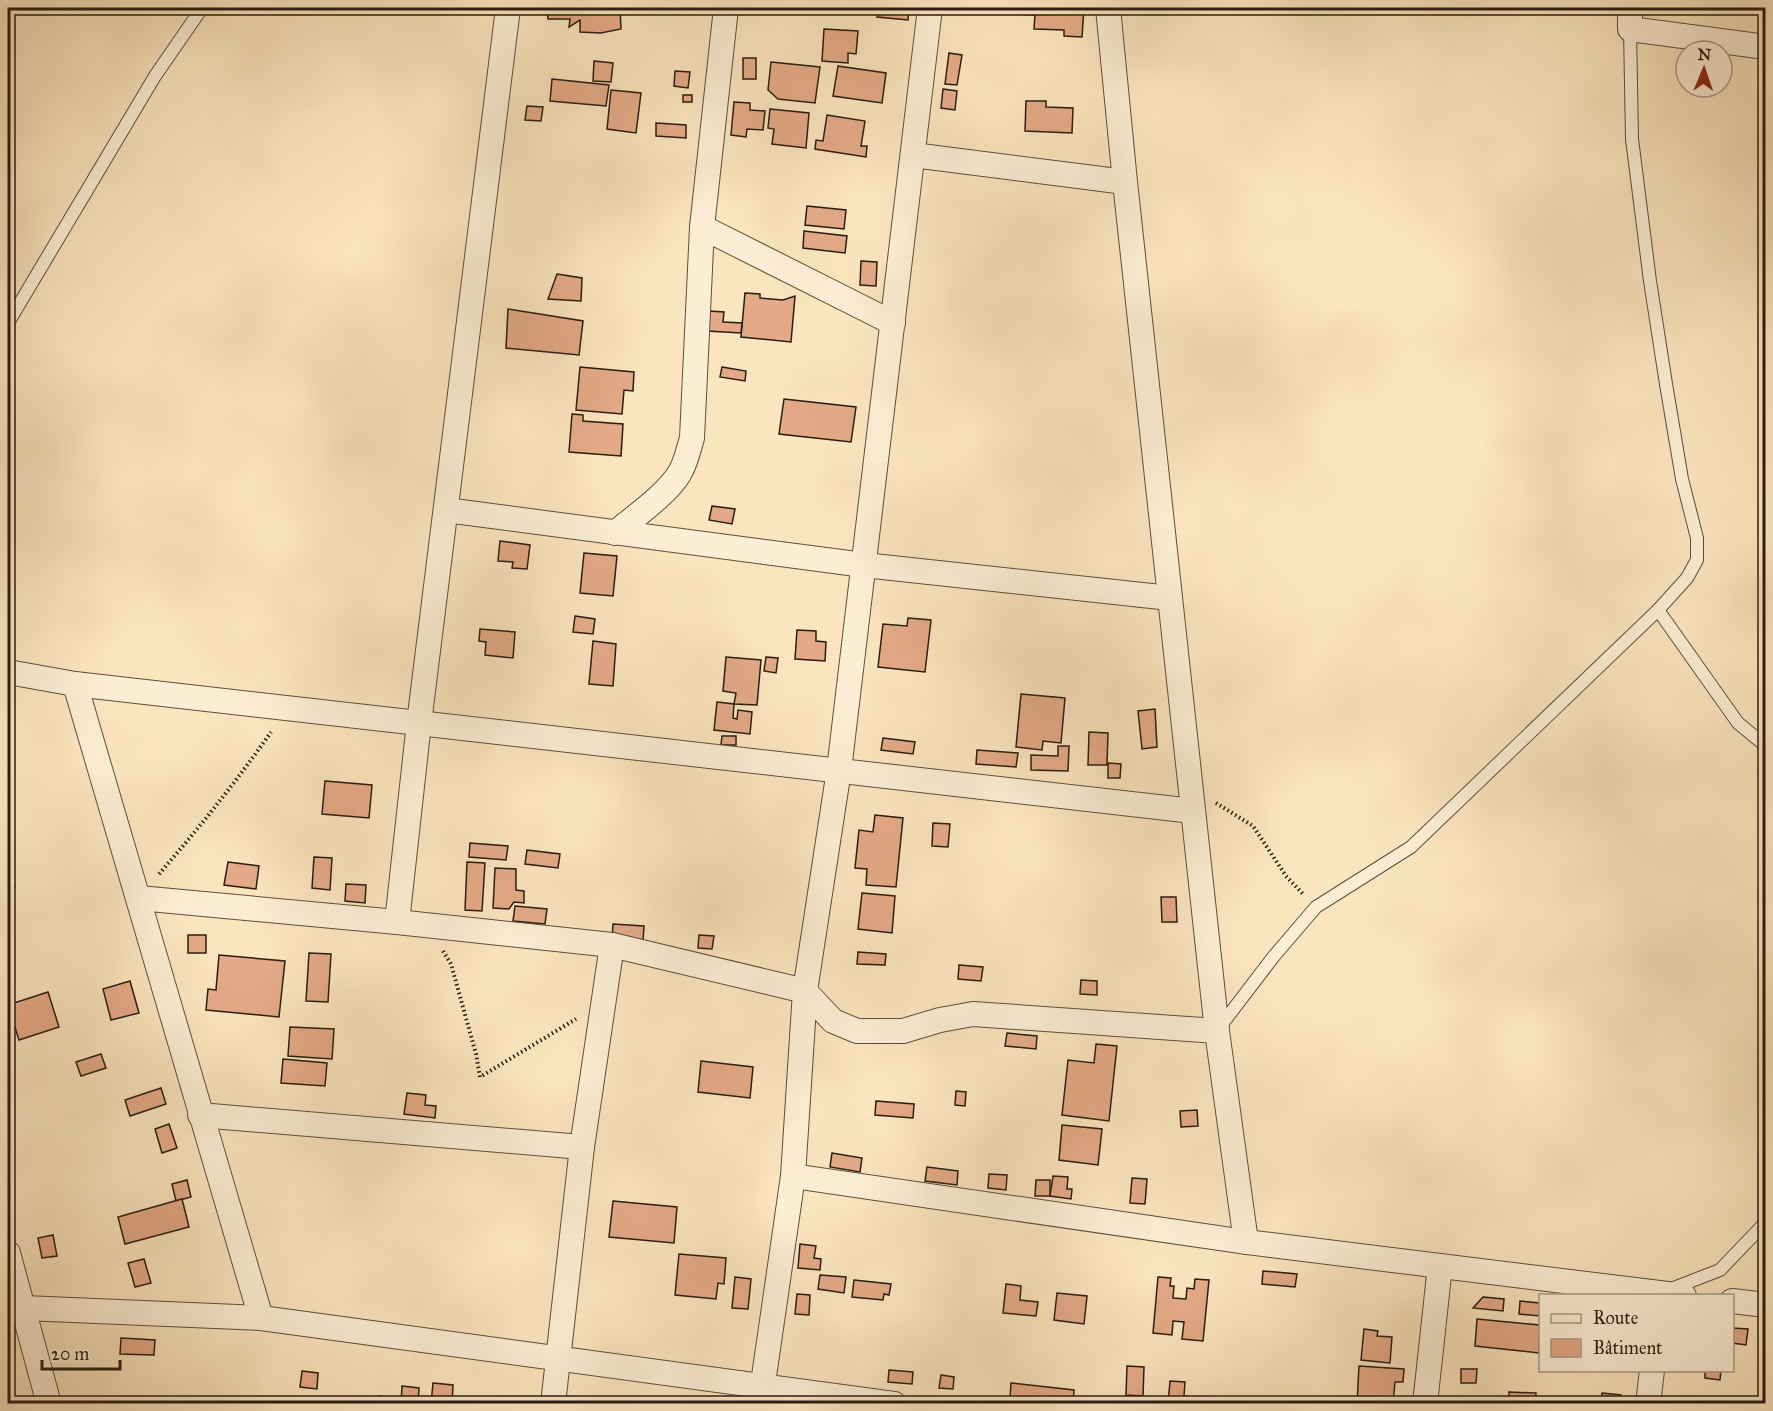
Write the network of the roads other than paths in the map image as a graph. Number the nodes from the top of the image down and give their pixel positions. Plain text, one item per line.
1 (202, 8) edge
2 (508, 8) edge
3 (726, 8) edge
4 (930, 8) edge
5 (1108, 8) edge
6 (1630, 18) edge
7 (1766, 47) edge
8 (913, 155) junction
9 (1125, 182) junction
10 (702, 227) junction
11 (8, 323) edge
12 (893, 323) junction
13 (446, 510) junction
14 (615, 533) junction
15 (864, 565) junction
16 (1170, 598) junction
17 (1659, 610) junction
18 (8, 672) edge
19 (75, 684) junction
20 (419, 723) junction
21 (1766, 746) edge
22 (839, 770) junction
23 (1192, 802) junction
24 (139, 898) junction
25 (397, 922) junction
26 (612, 945) junction
27 (805, 991) junction
28 (1217, 1031) junction
29 (200, 1114) junction
30 (582, 1147) junction
31 (793, 1176) junction
32 (1766, 1222) edge
33 (1246, 1242) junction
34 (8, 1253) edge
35 (1440, 1266) junction
36 (1661, 1294) edge
37 (1671, 1294) edge
38 (1734, 1301) edge
39 (1766, 1305) edge
40 (24, 1308) junction
41 (261, 1318) junction
42 (557, 1358) junction
43 (1652, 1372) edge
44 (761, 1395) edge
45 (49, 1404) edge
46 (553, 1404) edge
47 (894, 1404) edge
48 (1425, 1404) edge
49 (1648, 1404) edge

1 - 11 lane
2 - 13 street
3 - 10 street
4 - 8 street
5 - 9 street
6 - 7 street
6 - 17 lane
8 - 9 street
8 - 12 street
9 - 16 street
10 - 12 street
10 - 14 street
12 - 15 street
13 - 14 street
13 - 20 street
14 - 15 street
15 - 16 street
15 - 22 street
16 - 23 street
17 - 21 lane
17 - 28 lane
18 - 19 street
19 - 20 street
19 - 24 street
20 - 22 street
20 - 25 street
22 - 23 street
22 - 27 street
23 - 28 street
24 - 25 street
24 - 29 street
25 - 26 street
26 - 27 street
26 - 30 street
27 - 28 street
27 - 31 street
28 - 33 street
29 - 30 street
29 - 41 street
30 - 42 street
31 - 33 street
31 - 44 street
32 - 37 lane
33 - 35 street
34 - 40 street
35 - 36 street
35 - 48 street
38 - 39 street
40 - 41 street
40 - 45 street
41 - 42 street
42 - 44 street
42 - 46 street
43 - 49 street
44 - 47 street

